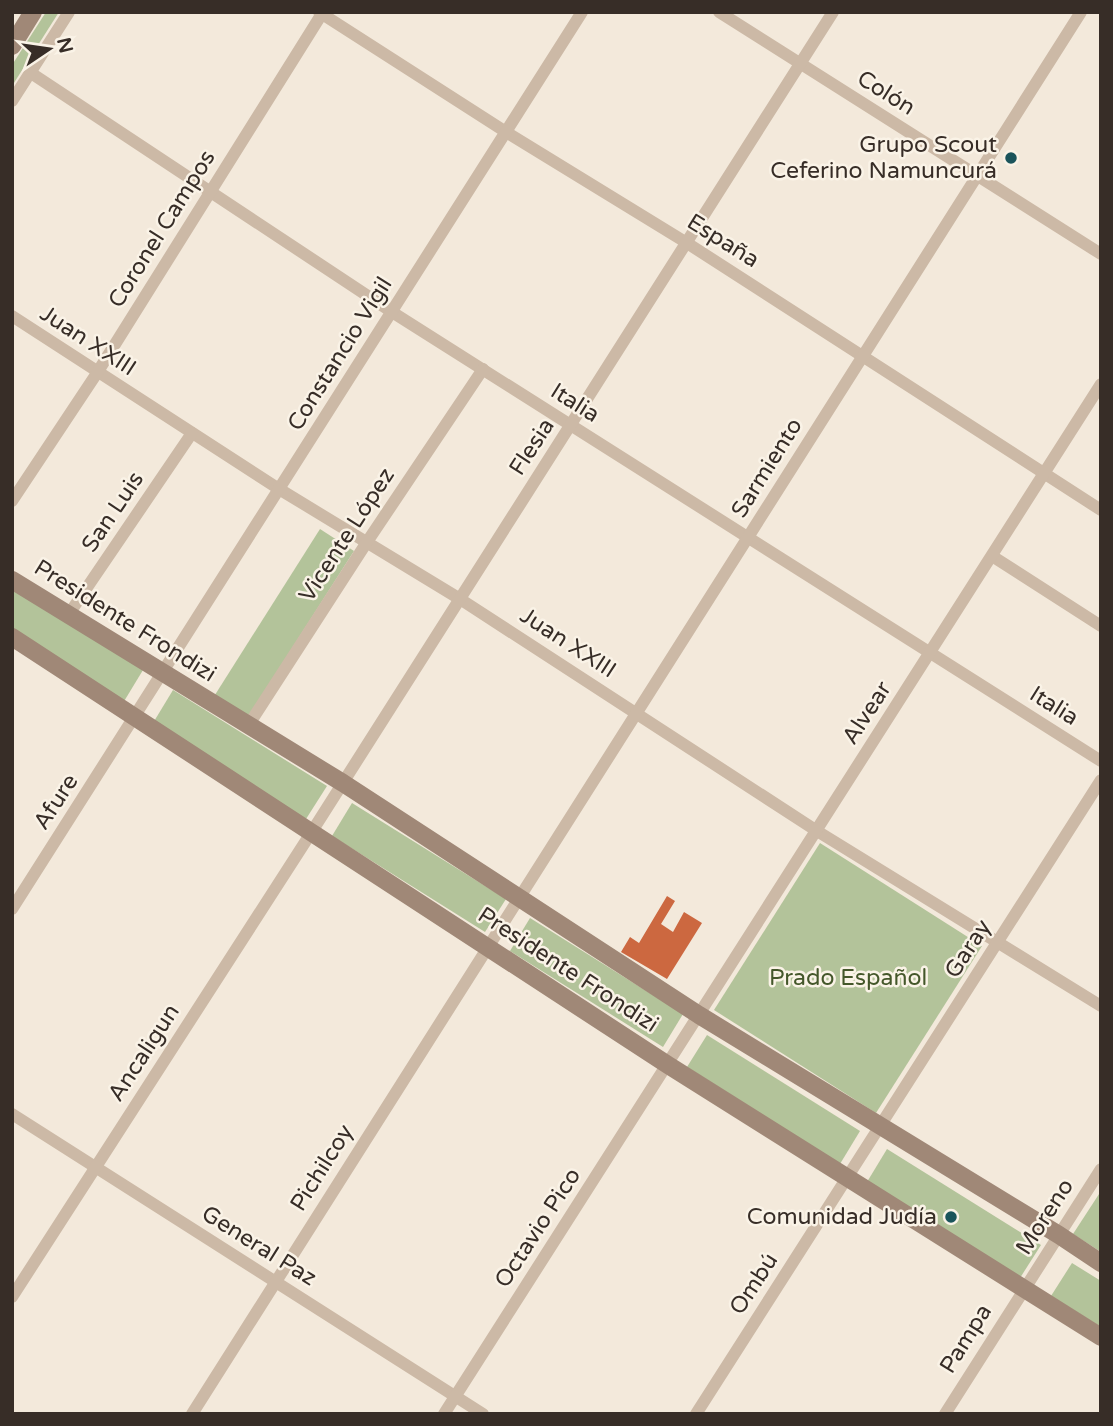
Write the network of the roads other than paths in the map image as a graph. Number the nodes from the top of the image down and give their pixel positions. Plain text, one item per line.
1 (33, 12) edge
2 (69, 12) edge
3 (582, 12) edge
4 (719, 12) edge
5 (833, 12) edge
6 (1081, 12) edge
7 (321, 13) edge
8 (12, 46) edge
9 (800, 64) junction
10 (30, 73) junction
11 (12, 102) edge
12 (506, 132) junction
13 (977, 176) junction
14 (210, 191) junction
15 (687, 243) junction
16 (1101, 254) edge
17 (392, 312) junction
18 (12, 316) edge
19 (863, 355) junction
20 (483, 369) junction
21 (97, 373) junction
22 (1101, 384) edge
23 (571, 425) junction
24 (192, 433) junction
25 (1044, 474) junction
26 (279, 489) junction
27 (12, 501) edge
28 (1101, 510) edge
29 (748, 537) junction
30 (367, 542) junction
31 (992, 556) junction
32 (12, 580) edge
33 (460, 599) junction
34 (69, 614) junction
35 (1101, 626) edge
36 (12, 637) edge
37 (930, 653) junction
38 (162, 673) junction
39 (636, 712) junction
40 (135, 718) junction
41 (248, 726) junction
42 (1101, 761) edge
43 (1101, 780) edge
44 (343, 783) junction
45 (817, 831) junction
46 (311, 833) junction
47 (519, 896) junction
48 (12, 909) edge
49 (997, 943) junction
50 (487, 946) junction
51 (1101, 1006) edge
52 (699, 1015) junction
53 (668, 1065) junction
54 (12, 1114) edge
55 (880, 1127) junction
56 (95, 1167) junction
57 (1101, 1169) edge
58 (848, 1177) junction
59 (1059, 1235) junction
60 (1101, 1263) edge
61 (275, 1281) junction
62 (1024, 1287) junction
63 (12, 1297) edge
64 (1101, 1337) edge
65 (455, 1396) junction
66 (192, 1414) edge
67 (444, 1414) edge
68 (483, 1414) edge
69 (696, 1414) edge
70 (945, 1414) edge

1 - 8 main road
2 - 10 street
3 - 12 street, Constancio Vigil
4 - 9 street, Colón
5 - 9 street, Flesia
6 - 13 street, Sarmiento
7 - 12 street, España
7 - 14 street, Coronel Campos
9 - 13 street, Colón
9 - 15 street, Flesia
10 - 11 street
10 - 14 street, Italia
12 - 15 street, España
12 - 17 street, Constancio Vigil
13 - 16 street, Colón
13 - 19 street, Sarmiento
14 - 17 street, Italia
14 - 21 street, Coronel Campos
15 - 19 street, España
15 - 23 street, Flesia
17 - 20 street, Italia
17 - 26 street, Constancio Vigil
18 - 21 street, Juan XXIII
19 - 25 street, España
19 - 29 street, Sarmiento
20 - 23 street, Italia
20 - 30 street, Vicente López
21 - 24 street, Juan XXIII
21 - 27 street, Coronel Campos
22 - 25 street, Alvear
23 - 29 street, Italia
23 - 33 street, Flesia
24 - 26 street, Juan XXIII
24 - 34 street, San Luis
25 - 28 street, España
25 - 31 street, Alvear
26 - 30 street, Juan XXIII
26 - 38 street, Constancio Vigil
29 - 37 street, Italia
29 - 39 street, Sarmiento
30 - 33 street, Juan XXIII
30 - 41 street, Vicente López
31 - 35 street
31 - 37 street, Alvear
32 - 34 main road, Presidente Frondizi
33 - 39 street, Juan XXIII
33 - 44 street, Flesia
34 - 38 main road, Presidente Frondizi
36 - 40 main road, Presidente Frondizi
37 - 42 street, Italia
37 - 45 street, Alvear
38 - 40 street, Constancio Vigil
38 - 41 main road, Presidente Frondizi
39 - 45 street, Juan XXIII
39 - 47 street, Sarmiento
40 - 46 main road, Presidente Frondizi
40 - 48 street, Afure
41 - 44 main road, Presidente Frondizi
43 - 49 street, Garay
44 - 46 street, Flesia
44 - 47 main road, Presidente Frondizi
45 - 49 street, Juan XXIII
45 - 52 street, Alvear
46 - 50 main road, Presidente Frondizi
46 - 56 street, Ancaligun
47 - 50 street, Sarmiento
47 - 52 main road, Presidente Frondizi
49 - 51 street, Juan XXIII
49 - 55 street, Garay
50 - 53 main road, Presidente Frondizi
50 - 61 street, Pichilcoy
52 - 53 street, Alvear
52 - 55 main road, Presidente Frondizi
53 - 58 main road, Presidente Frondizi
53 - 65 street, Octavio Pico
54 - 56 street, General Paz
55 - 58 street, Garay
55 - 59 main road, Presidente Frondizi
56 - 61 street, General Paz
56 - 63 street, Ancaligun
57 - 59 street, Moreno
58 - 62 main road, Presidente Frondizi
58 - 69 street, Ombú
59 - 60 main road, Presidente Frondizi
59 - 62 street, Moreno
61 - 65 street, General Paz
61 - 66 street, Pichilcoy
62 - 64 main road, Presidente Frondizi
62 - 70 street, Pampa
65 - 67 street, Octavio Pico
65 - 68 street, General Paz

